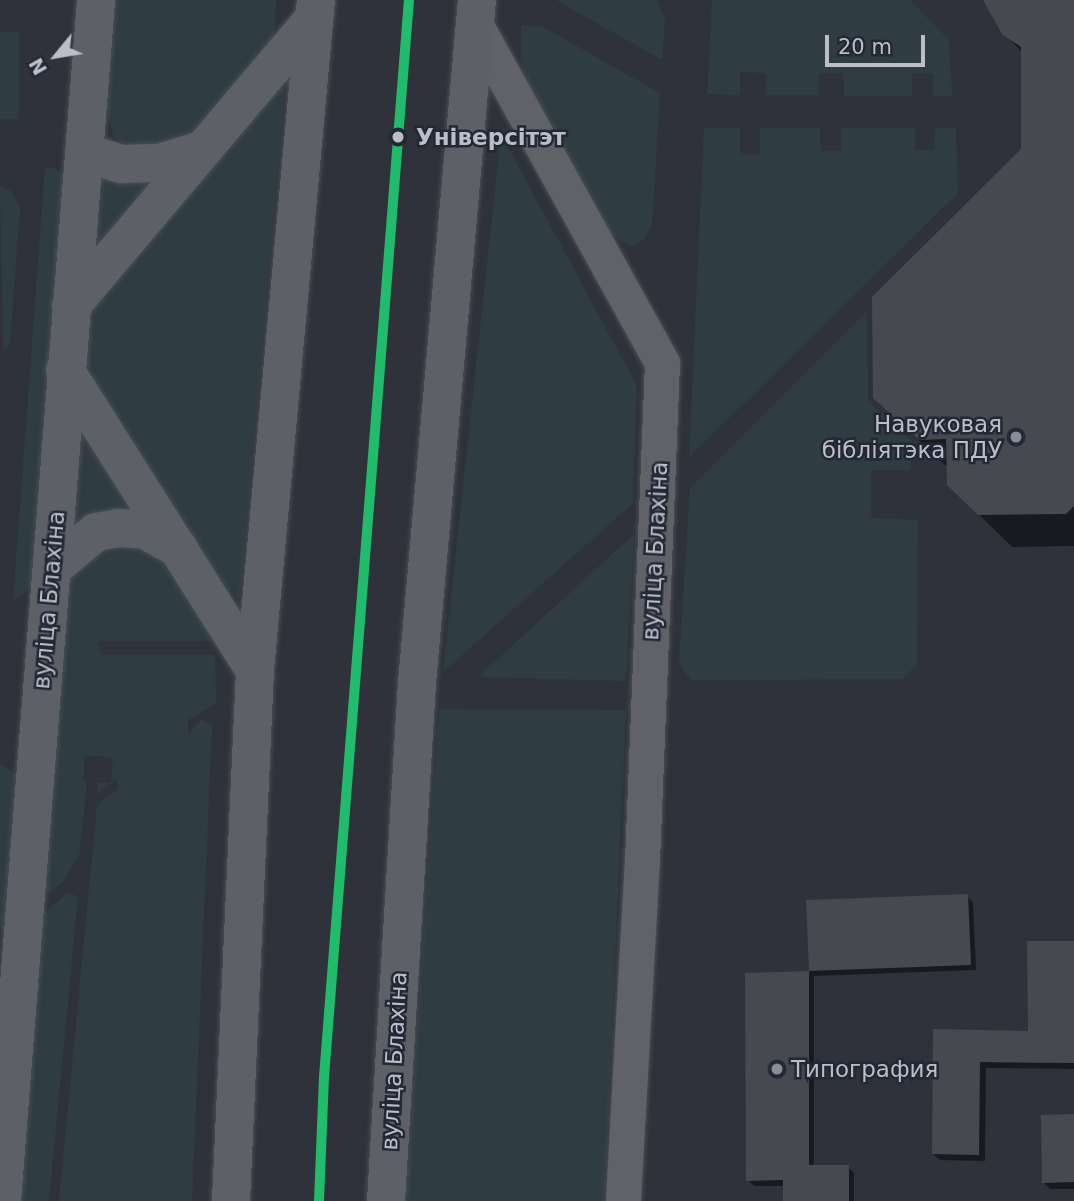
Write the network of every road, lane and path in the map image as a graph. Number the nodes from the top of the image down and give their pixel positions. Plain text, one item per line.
1 (96, 0) edge
2 (315, 9) edge
3 (476, 12) edge
4 (202, 150) junction
5 (84, 152) junction
6 (71, 306) junction
7 (65, 370) junction
8 (179, 549) junction
9 (52, 569) junction
10 (255, 670) junction
11 (2, 1201) edge
12 (231, 1201) edge
13 (386, 1201) edge
14 (623, 1201) edge

1 - 5 main road, вуліца Блахіна
2 - 4 main road
2 - 10 main road
3 - 13 main road, вуліца Блахіна
3 - 14 street, вуліца Блахіна
4 - 5 main road
4 - 6 main road
5 - 6 main road, вуліца Блахіна
6 - 7 main road, вуліца Блахіна
7 - 8 main road
7 - 9 main road, вуліца Блахіна
8 - 9 main road
8 - 10 main road
9 - 11 main road, вуліца Блахіна
10 - 12 main road

